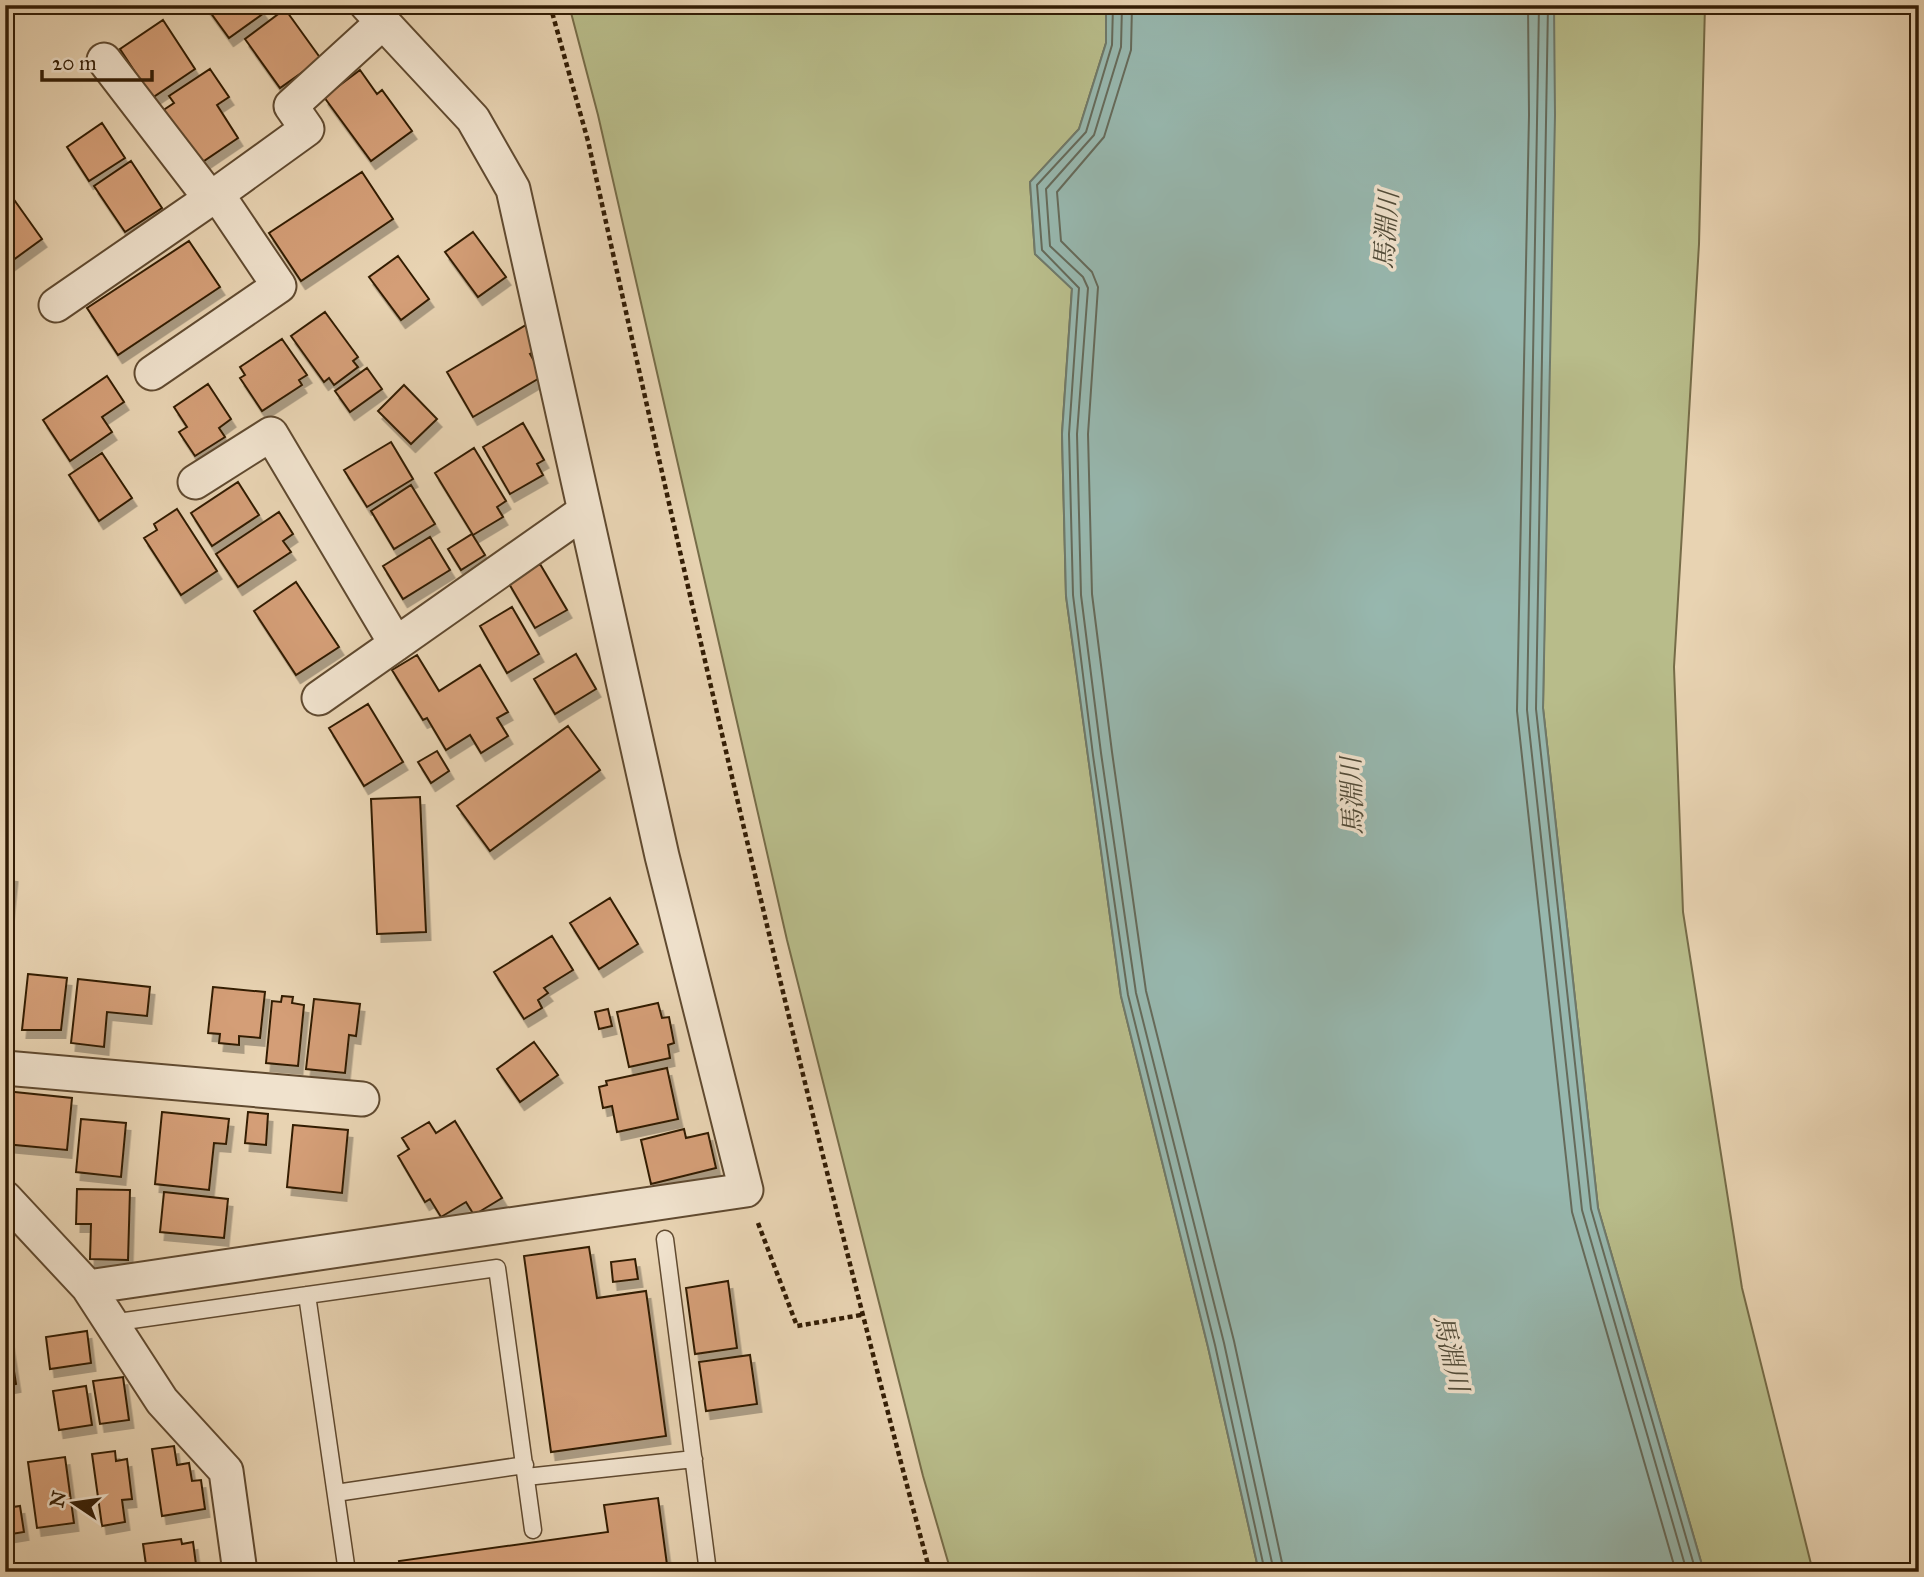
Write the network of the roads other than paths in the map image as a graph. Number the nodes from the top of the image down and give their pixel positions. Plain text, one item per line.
1 (375, 14) edge
2 (104, 60) dead end
3 (213, 196) junction
4 (56, 304) dead end
5 (152, 373) dead end
6 (195, 482) dead end
7 (585, 511) junction
8 (396, 644) junction
9 (319, 698) dead end
10 (5, 1068) edge
11 (362, 1100) dead end
12 (5, 1198) edge
13 (664, 1239) dead end
14 (88, 1287) junction
15 (307, 1295) junction
16 (111, 1323) junction
17 (694, 1459) junction
18 (525, 1471) junction
19 (335, 1493) junction
20 (533, 1530) dead end
21 (240, 1572) edge
22 (347, 1572) edge
23 (708, 1572) edge

1 - 3 street
1 - 7 street
2 - 3 street
3 - 4 street
3 - 5 street
6 - 8 street
7 - 8 street
7 - 14 street
8 - 9 street
10 - 11 street
12 - 14 street
13 - 17 lane
14 - 16 street
15 - 16 lane
15 - 18 lane
15 - 19 lane
16 - 21 street
17 - 18 lane
17 - 23 lane
18 - 19 lane
18 - 20 lane
19 - 22 lane

